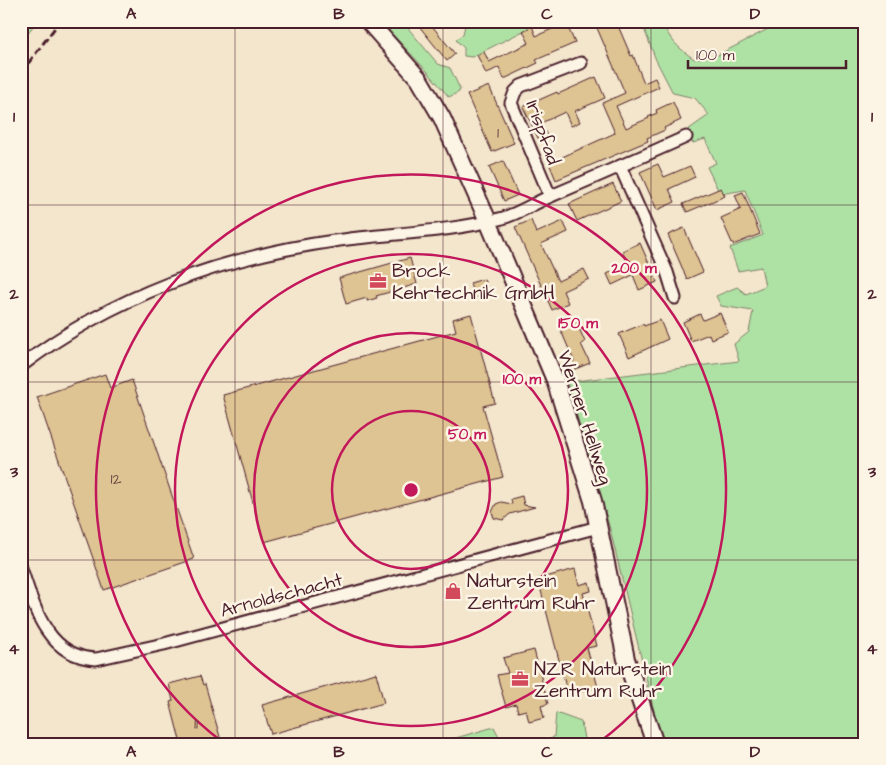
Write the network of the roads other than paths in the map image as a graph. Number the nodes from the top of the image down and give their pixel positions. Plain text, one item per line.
1 (368, 21) edge
2 (581, 63) dead end
3 (686, 137) dead end
4 (620, 166) junction
5 (550, 196) junction
6 (488, 221) junction
7 (675, 298) dead end
8 (21, 366) edge
9 (598, 527) junction
10 (21, 568) edge
11 (655, 744) edge

1 - 6 main road, Werner Hellweg
2 - 5 street, Irispfad
3 - 4 street
4 - 5 street
4 - 7 street
5 - 6 street
6 - 8 street
6 - 9 main road, Werner Hellweg
9 - 10 street, Arnoldschacht
9 - 11 main road, Werner Hellweg

